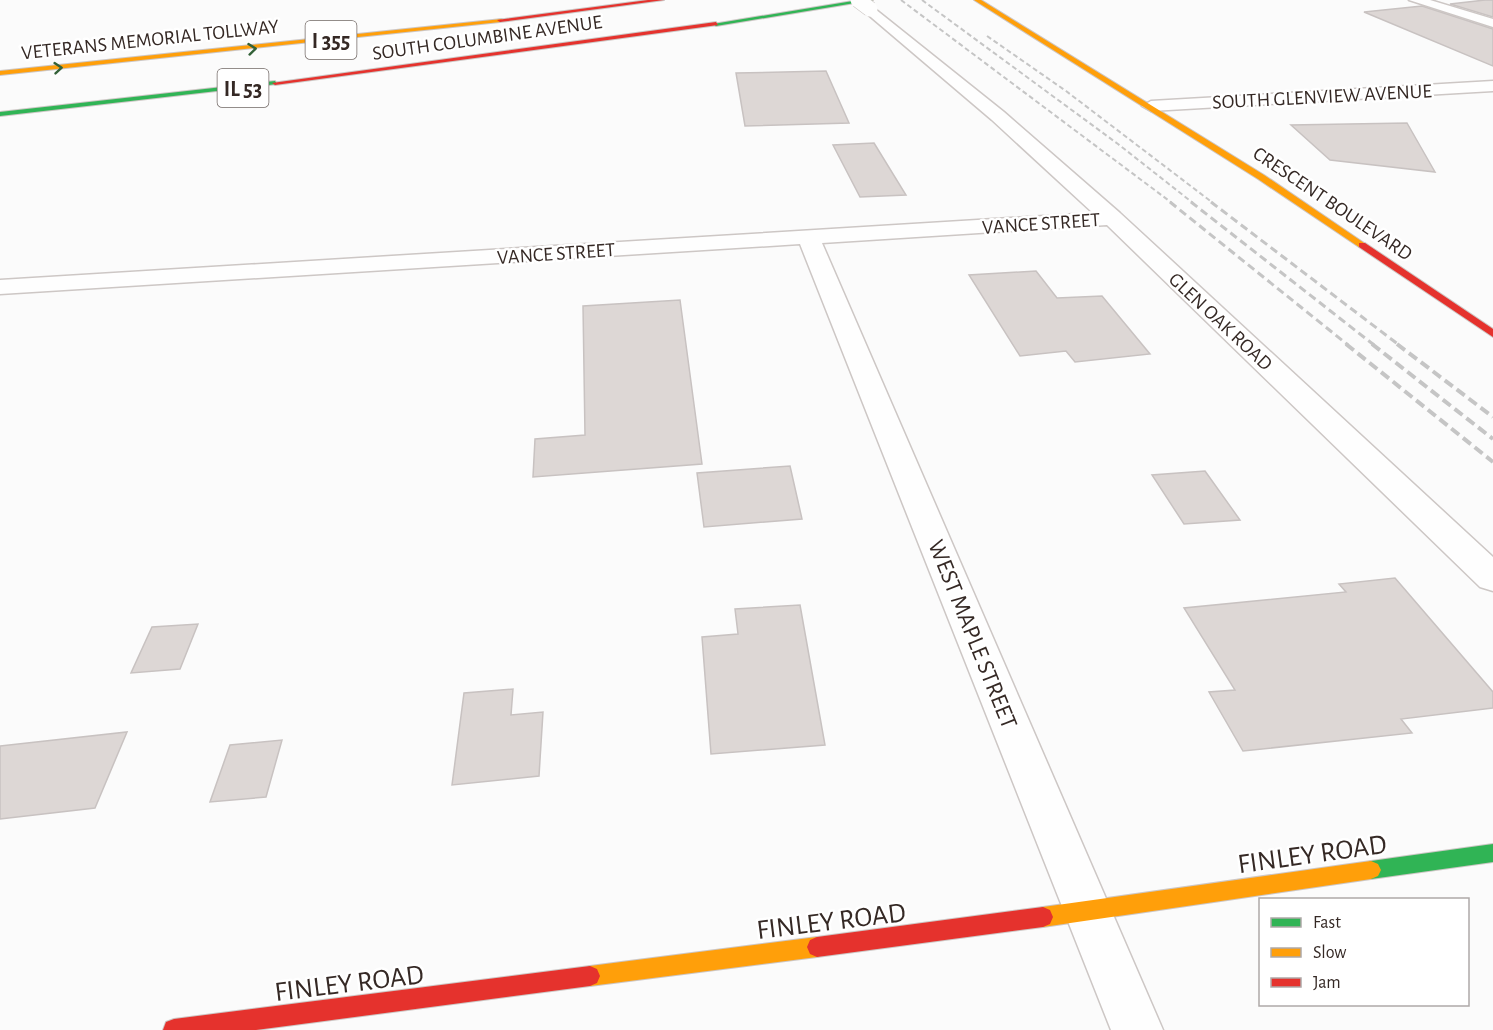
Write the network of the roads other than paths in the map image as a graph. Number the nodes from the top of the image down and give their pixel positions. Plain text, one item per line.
1 (661, 0) edge
2 (977, 0) edge
3 (1416, 0) edge
4 (866, 3) edge
5 (475, 8) dead end
6 (1493, 23) edge
7 (231, 34) dead end
8 (0, 73) edge
9 (1493, 86) edge
10 (1151, 106) junction
11 (0, 114) edge
12 (1112, 218) junction
13 (809, 238) junction
14 (0, 287) edge
15 (1493, 334) edge
16 (1493, 578) edge
17 (1493, 853) edge
18 (1087, 912) junction
19 (174, 1030) edge
20 (1137, 1030) edge

8 -> 1 main road, VETERANS MEMORIAL TOLLWAY / I 355
2 - 10 main road, CRESCENT BOULEVARD
3 - 6 street
4 - 11 main road, SOUTH COLUMBINE AVENUE / IL 53
4 - 12 street, GLEN OAK ROAD
5 - 7 main road, VETERANS MEMORIAL TOLLWAY / I 355
9 - 10 street, SOUTH GLENVIEW AVENUE
10 - 15 main road, CRESCENT BOULEVARD
12 - 13 street, VANCE STREET
12 - 16 street, GLEN OAK ROAD
13 - 14 street, VANCE STREET
13 - 18 street, WEST MAPLE STREET
17 - 18 main road, FINLEY ROAD
18 - 19 main road, FINLEY ROAD
18 - 20 street, WEST MAPLE STREET

